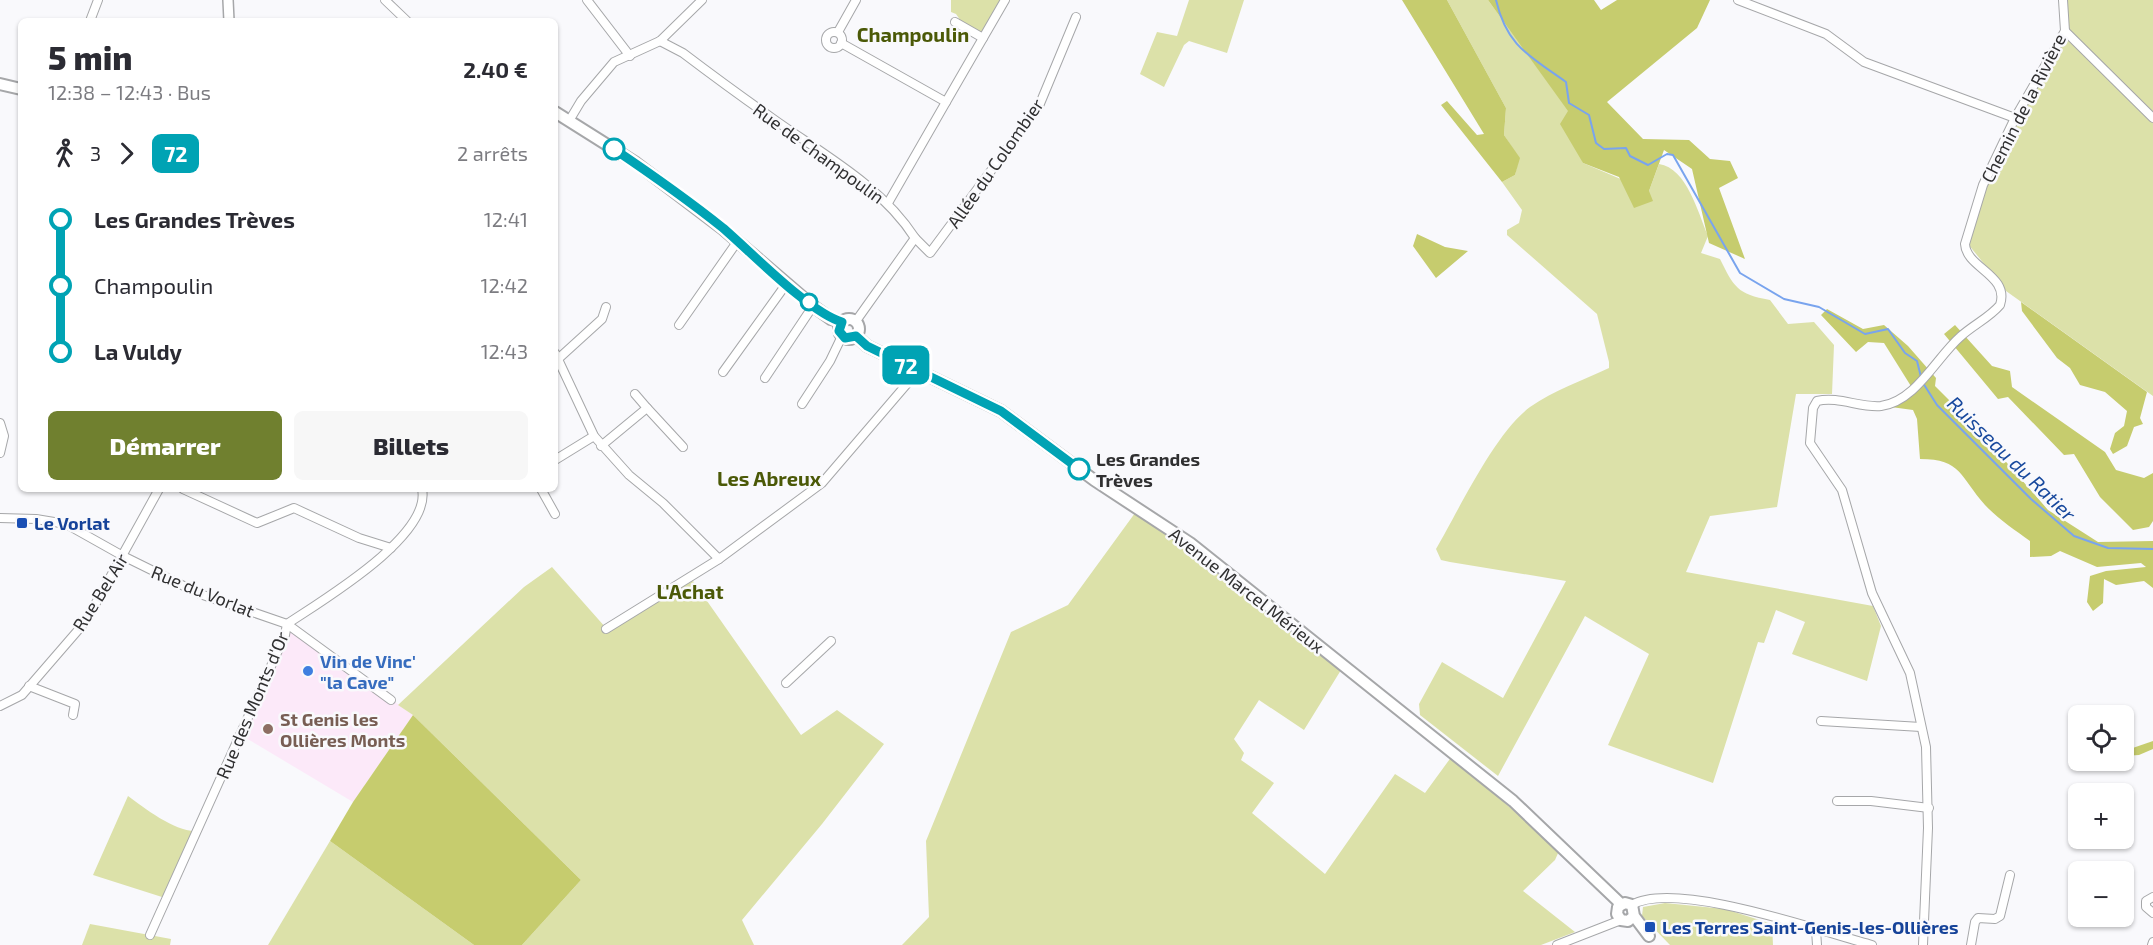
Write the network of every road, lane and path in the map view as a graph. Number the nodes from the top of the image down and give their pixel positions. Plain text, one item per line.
1 (98, 0) edge
2 (228, 0) edge
3 (385, 0) edge
4 (587, 0) edge
5 (702, 0) edge
6 (856, 0) edge
7 (1005, 0) edge
8 (1738, 0) edge
9 (2063, 0) edge
10 (1076, 17) dead end
11 (91, 18) edge
12 (229, 18) edge
13 (404, 18) edge
14 (955, 22) dead end
15 (2065, 31) junction
16 (838, 32) junction
17 (983, 38) junction
18 (660, 40) junction
19 (841, 43) junction
20 (630, 56) junction
21 (0, 84) edge
22 (18, 88) edge
23 (946, 102) junction
24 (558, 114) edge
25 (2015, 118) junction
26 (2153, 118) edge
27 (569, 121) junction
28 (888, 203) junction
29 (915, 238) junction
30 (737, 242) junction
31 (787, 284) junction
32 (813, 306) junction
33 (606, 307) dead end
34 (856, 321) junction
35 (842, 322) junction
36 (679, 324) dead end
37 (842, 336) junction
38 (856, 336) junction
39 (558, 355) edge
40 (558, 358) edge
41 (918, 371) junction
42 (723, 372) dead end
43 (765, 378) dead end
44 (635, 394) dead end
45 (802, 404) dead end
46 (647, 408) junction
47 (0, 423) edge
48 (594, 436) junction
49 (601, 446) junction
50 (683, 447) dead end
51 (0, 453) edge
52 (558, 458) edge
53 (157, 492) edge
54 (190, 492) edge
55 (422, 492) edge
56 (543, 492) edge
57 (555, 514) dead end
58 (0, 518) edge
59 (391, 548) junction
60 (123, 556) junction
61 (719, 559) junction
62 (287, 624) junction
63 (606, 629) dead end
64 (831, 641) dead end
65 (786, 683) dead end
66 (29, 686) junction
67 (391, 700) dead end
68 (0, 706) edge
69 (73, 715) dead end
70 (1821, 722) dead end
71 (1921, 727) junction
72 (1837, 801) dead end
73 (1929, 808) junction
74 (2010, 875) dead end
75 (2153, 897) edge
76 (1626, 913) junction
77 (2153, 913) edge
78 (1816, 930) junction
79 (150, 935) dead end
80 (1866, 944) edge
81 (1557, 945) edge
82 (1658, 945) edge
83 (1816, 945) edge
84 (1923, 945) edge
85 (1971, 945) edge

1 - 11 street
2 - 12 street
3 - 13 street
4 - 20 street
5 - 18 street
6 - 16 street
7 - 17 street
8 - 25 street
9 - 15 street, Chemin de la Rivière
10 - 29 street, Allée du Colombier
14 - 17 street
15 - 25 street, Chemin de la Rivière
15 - 26 street
16 - 19 street
16 - 19 street
17 - 23 street
18 - 20 street
18 - 28 street, Rue de Champoulin
19 - 23 street
20 - 27 street
21 - 22 main road
23 - 28 street
24 - 27 main road
25 - 71 street, Chemin de la Rivière
27 - 30 main road
28 - 29 street, Rue de Champoulin
29 - 34 street
30 - 31 main road
30 - 36 street
31 - 32 main road
31 - 42 street
32 - 35 main road
32 - 43 street
33 - 39 street
34 - 35 main road
34 - 38 main road
35 - 37 main road
37 - 38 main road
37 - 45 street
38 - 41 main road, Avenue Marcel Mérieux
40 - 48 street
41 - 61 street
41 - 76 main road, Avenue Marcel Mérieux
44 - 46 street
46 - 49 street
46 - 50 street
47 - 51 street
48 - 49 street
48 - 52 street
49 - 61 street
53 - 60 street, Rue Bel Air
54 - 59 street
55 - 59 street, Rue des Monts d'Or
56 - 57 street
58 - 60 street, Rue du Vorlat
59 - 62 street, Rue des Monts d'Or
60 - 62 street, Rue du Vorlat
60 - 66 street, Rue Bel Air
61 - 63 street
62 - 67 street, Rue du Vorlat
62 - 79 street, Rue des Monts d'Or
64 - 65 street
66 - 68 street, Rue Bel Air
66 - 69 street
70 - 71 street
71 - 73 street, Chemin de la Rivière
72 - 73 street
73 - 84 street, Chemin de la Rivière
74 - 85 street
75 - 77 street
76 - 78 street
76 - 81 street
76 - 82 main road, Avenue Marcel Mérieux
78 - 80 street
78 - 83 street

